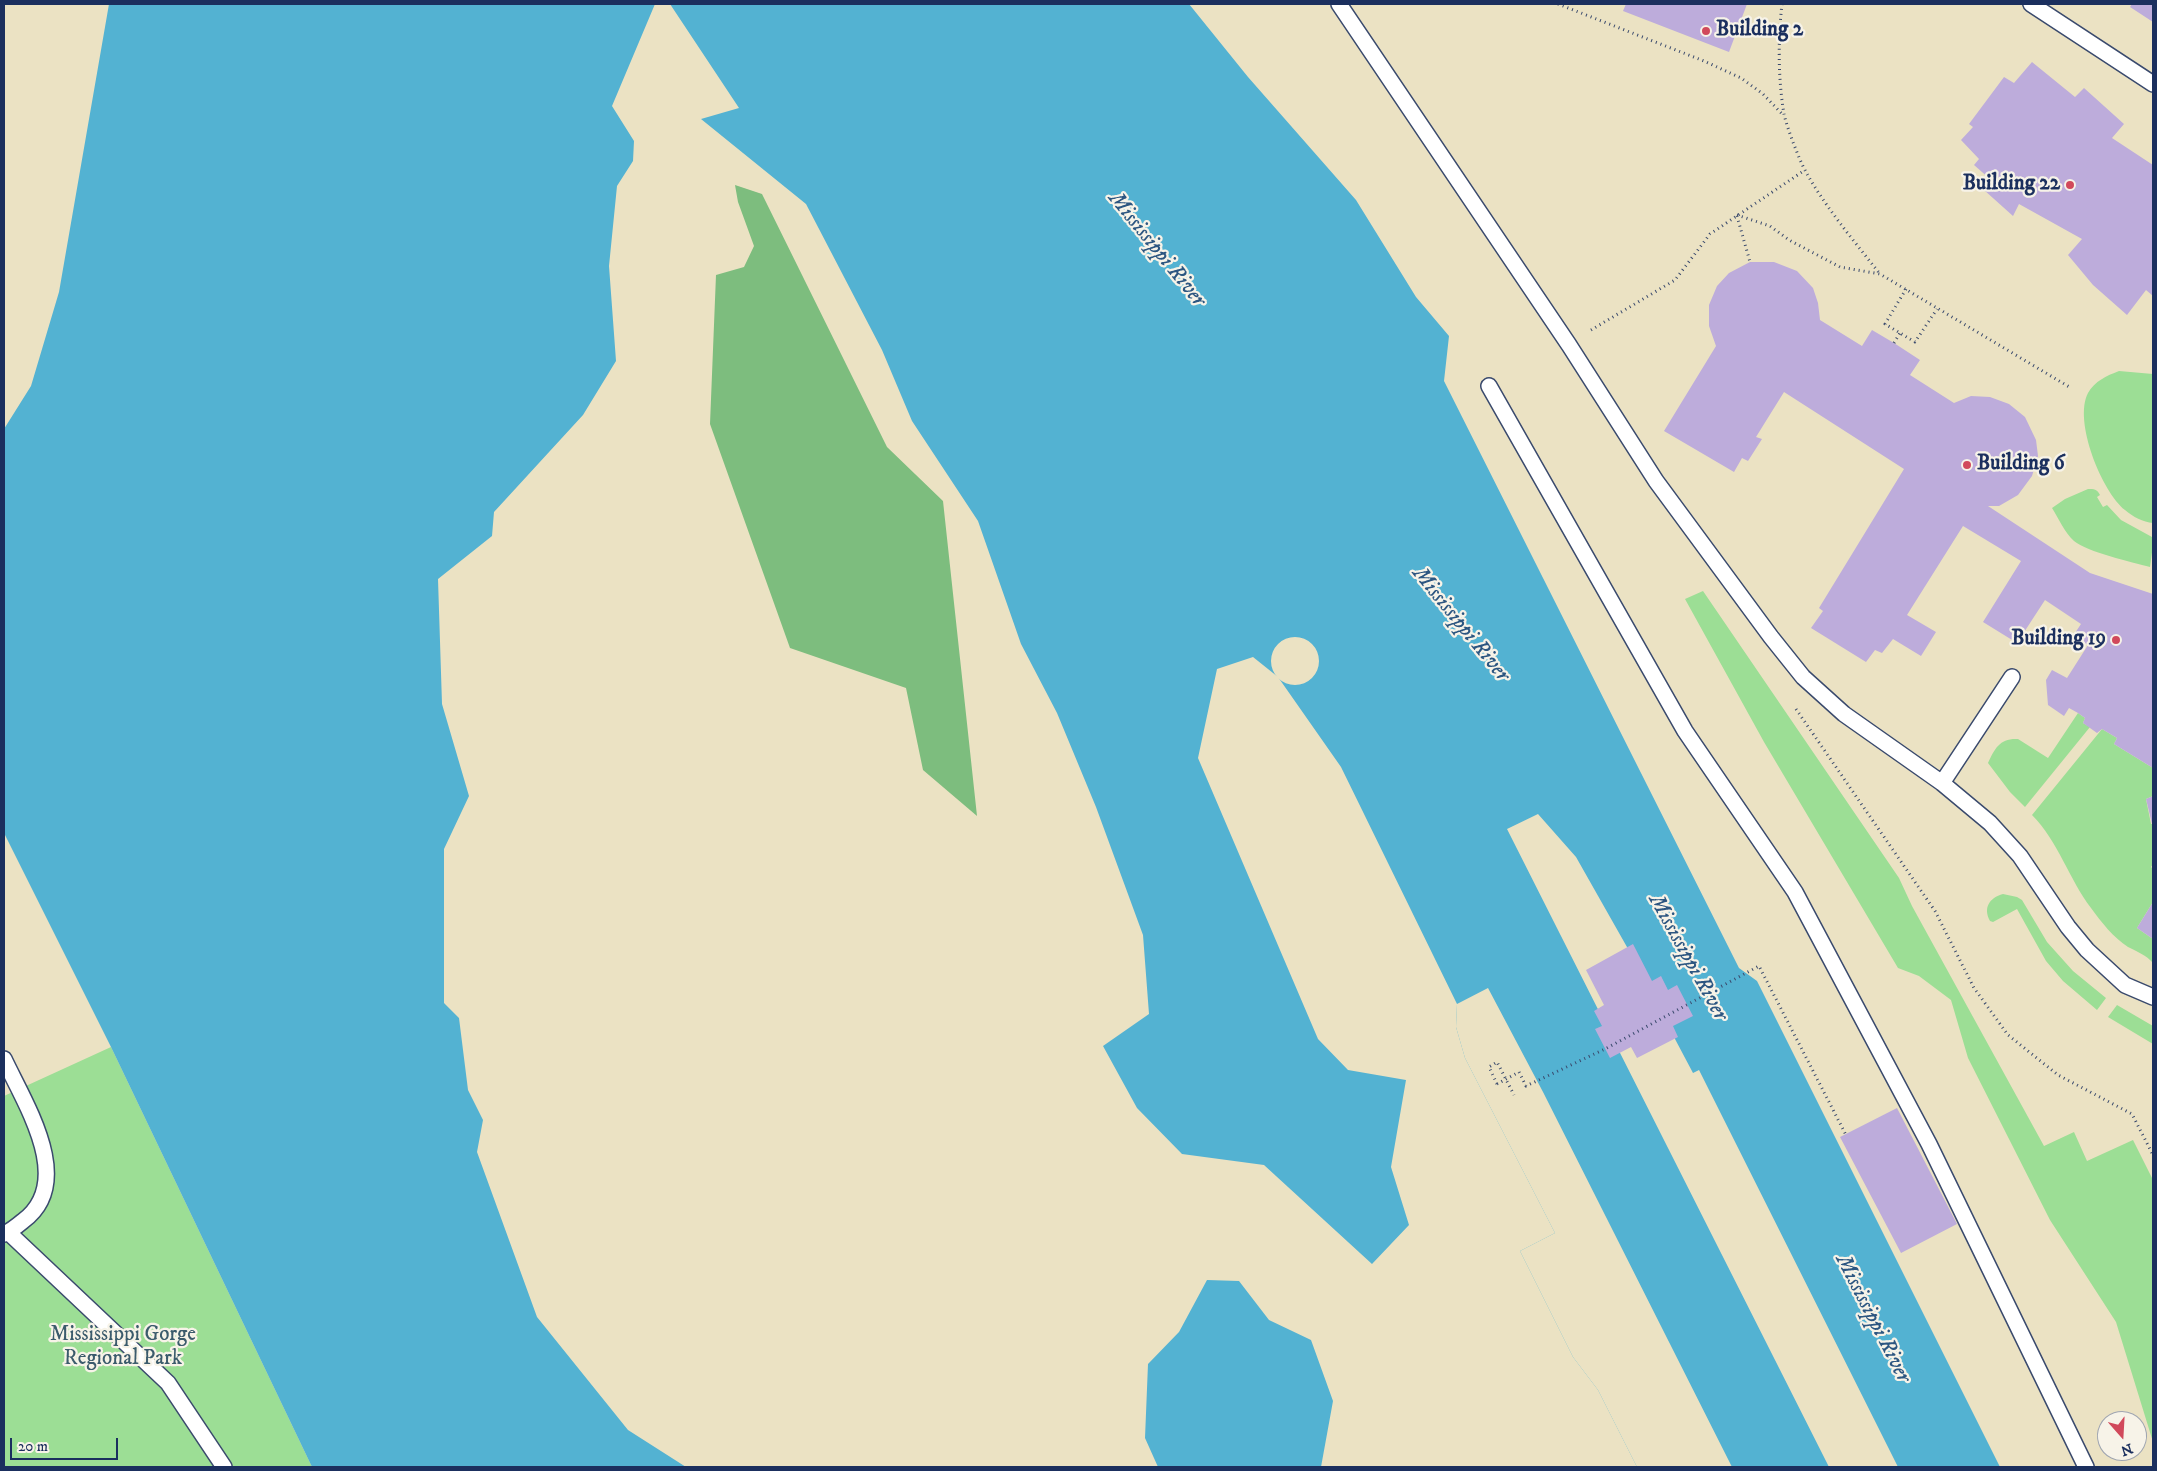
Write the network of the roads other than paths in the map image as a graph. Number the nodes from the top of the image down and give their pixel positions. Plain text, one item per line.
1 (1339, 4) edge
2 (2031, 4) edge
3 (2153, 84) edge
4 (1489, 386) dead end
5 (2012, 677) dead end
6 (1942, 783) junction
7 (2153, 997) edge
8 (4, 1059) edge
9 (6, 1233) edge
10 (224, 1467) edge
11 (2086, 1467) edge

1 - 6 lane
2 - 3 lane
4 - 11 lane
5 - 6 lane
6 - 7 lane
8 - 9 lane
9 - 10 lane

